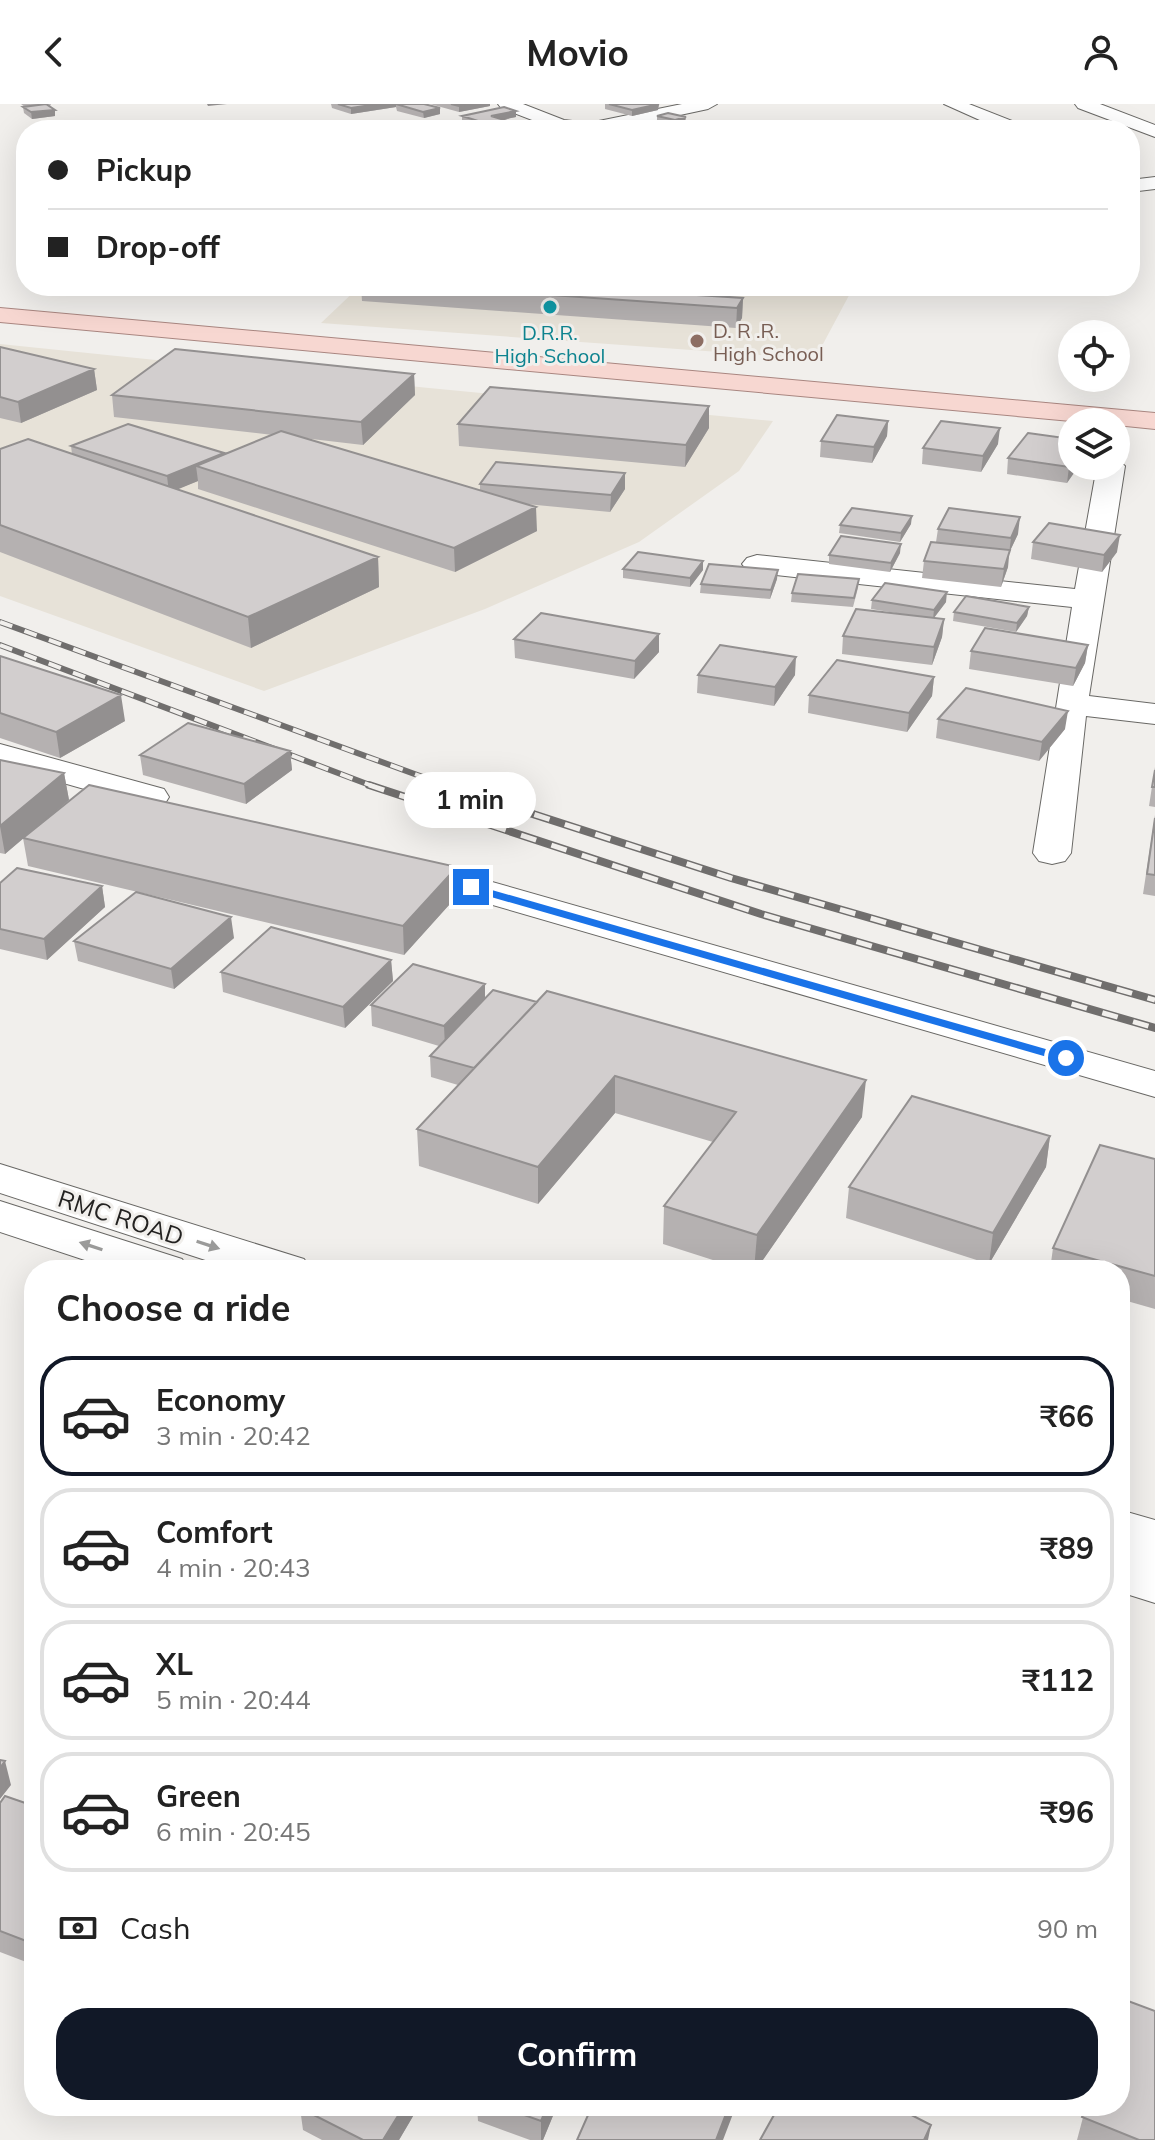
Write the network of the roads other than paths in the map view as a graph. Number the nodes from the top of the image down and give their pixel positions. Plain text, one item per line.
1 (507, 104) edge
2 (708, 104) edge
3 (953, 104) edge
4 (1084, 104) edge
5 (547, 120) edge
6 (632, 120) edge
7 (993, 120) edge
8 (1126, 120) edge
9 (0, 315) edge
10 (1058, 418) edge
11 (1155, 421) edge
12 (1130, 423) edge
13 (1109, 480) edge
14 (757, 564) dead end
15 (1090, 600) junction
16 (1071, 704) junction
17 (1155, 714) edge
18 (0, 754) edge
19 (151, 797) edge
20 (1052, 853) dead end
21 (471, 887) dead end
22 (1155, 1084) edge
23 (0, 1178) edge
24 (0, 1216) edge
25 (134, 1260) edge
26 (256, 1260) edge
27 (1130, 1533) edge
28 (1155, 1541) edge
29 (1130, 1574) edge
30 (1155, 1582) edge

1 - 5 street
2 - 6 street
3 - 7 street
4 - 8 street
9 - 10 main road
11 - 12 main road
13 - 15 street
14 - 15 street
15 - 16 street
16 - 17 street
16 - 20 street
18 - 19 street
21 - 22 street
23 -> 26 street, RMC ROAD
25 -> 24 street, RMC ROAD
27 - 28 street
29 - 30 street

